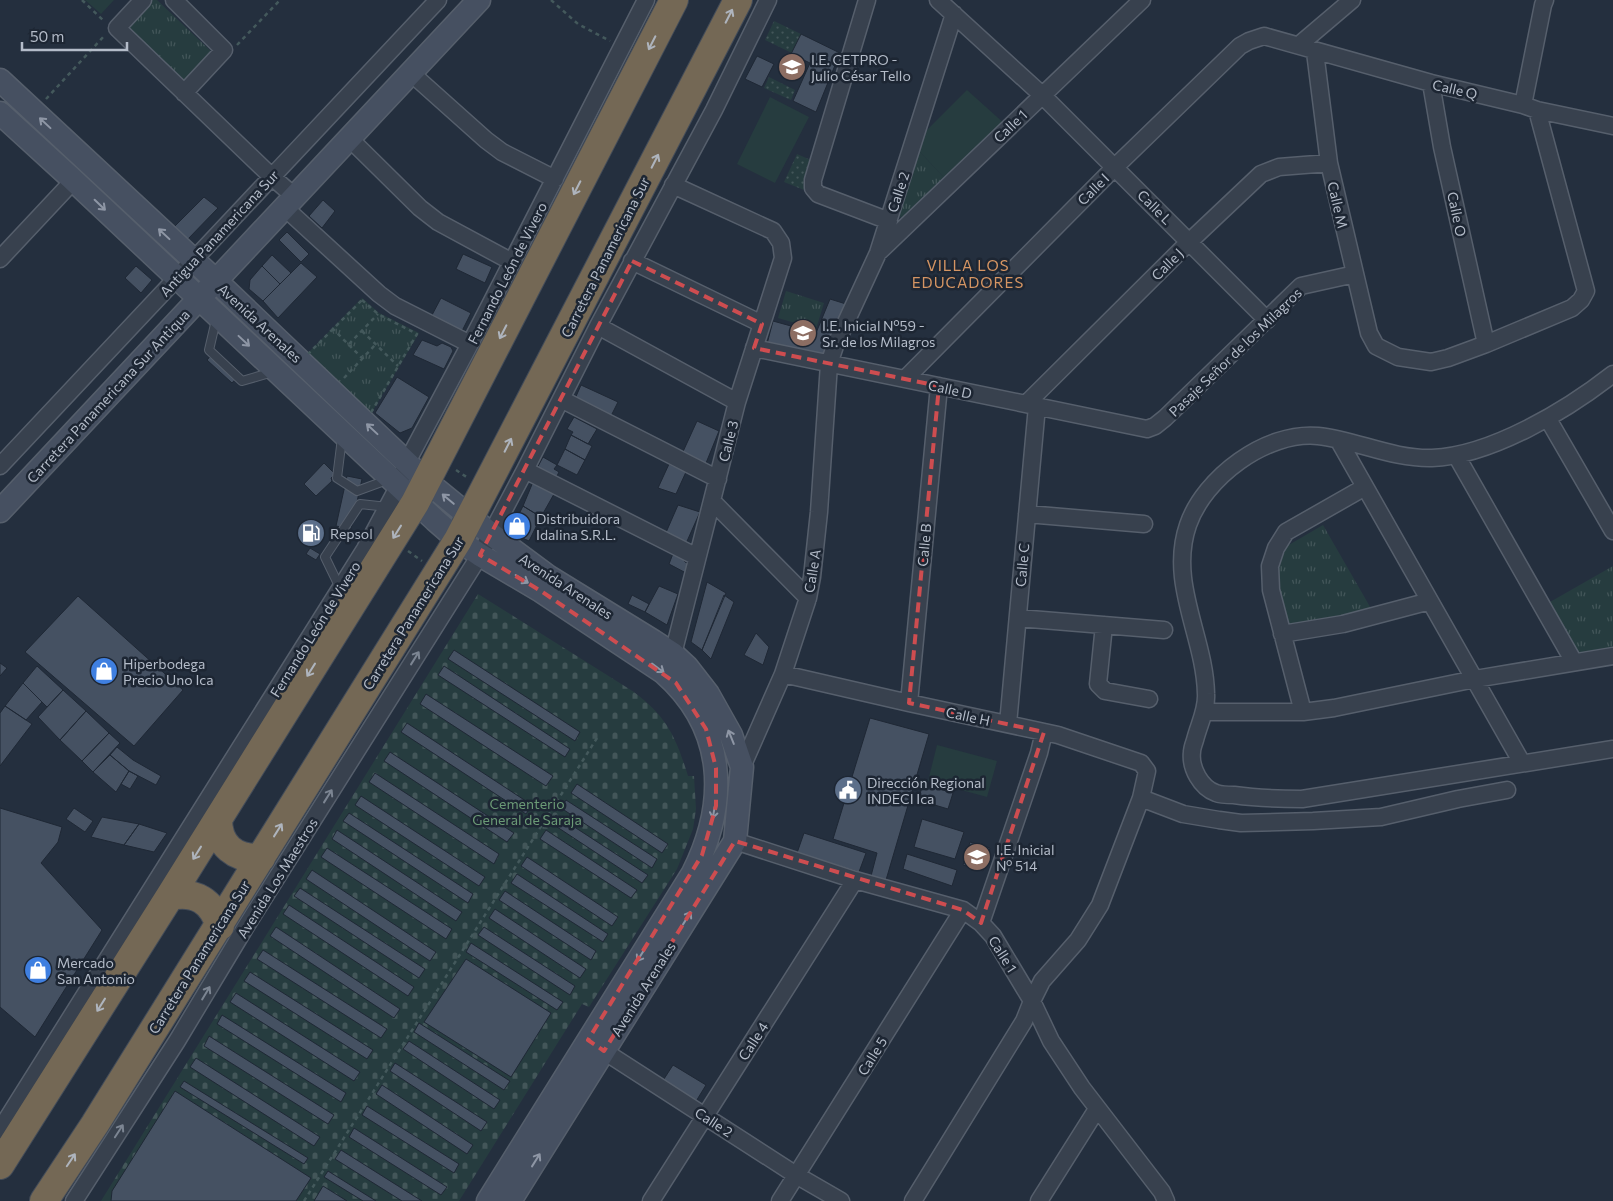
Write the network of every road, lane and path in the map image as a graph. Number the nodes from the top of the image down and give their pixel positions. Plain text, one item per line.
1 (82, 0) edge
2 (143, 0) edge
3 (174, 0) edge
4 (280, 0) edge
5 (438, 0) edge
6 (479, 0) edge
7 (551, 0) edge
8 (646, 0) edge
9 (674, 0) edge
10 (738, 0) edge
11 (768, 0) edge
12 (867, 0) edge
13 (938, 0) edge
14 (1142, 0) edge
15 (1352, 0) edge
16 (1542, 2) edge
17 (954, 14) junction
18 (117, 28) junction
19 (1299, 46) junction
20 (622, 48) junction
21 (224, 50) junction
22 (1315, 52) junction
23 (411, 73) junction
24 (0, 80) edge
25 (1431, 83) junction
26 (184, 93) junction
27 (1042, 95) junction
28 (1530, 107) junction
29 (34, 112) junction
30 (0, 113) edge
31 (1613, 126) edge
32 (350, 139) junction
33 (1329, 163) junction
34 (1114, 167) junction
35 (271, 176) junction
36 (555, 179) junction
37 (74, 180) junction
38 (673, 185) junction
39 (289, 201) junction
40 (888, 221) junction
41 (1189, 242) junction
42 (878, 253) junction
43 (0, 259) edge
44 (193, 260) junction
45 (632, 261) junction
46 (512, 262) junction
47 (1355, 274) junction
48 (176, 278) junction
49 (215, 280) junction
50 (200, 299) junction
51 (378, 314) junction
52 (218, 316) junction
53 (1267, 320) junction
54 (762, 324) junction
55 (598, 326) junction
56 (332, 328) junction
57 (362, 331) junction
58 (349, 344) junction
59 (376, 344) junction
60 (470, 344) junction
61 (1486, 344) junction
62 (754, 348) junction
63 (362, 358) junction
64 (829, 364) junction
65 (398, 366) junction
66 (276, 371) junction
67 (1613, 374) edge
68 (344, 378) dead end
69 (905, 379) junction
70 (939, 386) junction
71 (561, 398) junction
72 (737, 402) junction
73 (1032, 405) junction
74 (1548, 418) junction
75 (1147, 429) joint
76 (342, 434) junction
77 (1339, 441) junction
78 (1456, 455) junction
79 (408, 462) junction
80 (0, 466) edge
81 (525, 470) junction
82 (718, 479) junction
83 (407, 487) junction
84 (1366, 487) junction
85 (357, 491) junction
86 (712, 501) junction
87 (360, 504) junction
88 (388, 507) junction
89 (0, 511) edge
90 (1026, 514) junction
91 (1144, 524) dead end
92 (1613, 531) edge
93 (475, 537) junction
94 (392, 540) junction
95 (697, 557) junction
96 (438, 573) junction
97 (341, 589) junction
98 (808, 598) junction
99 (1430, 601) junction
100 (1018, 618) junction
101 (1104, 625) junction
102 (1164, 630) dead end
103 (1282, 634) junction
104 (673, 654) junction
105 (1613, 656) edge
106 (1574, 662) junction
107 (783, 674) junction
108 (1474, 679) junction
109 (1149, 699) dead end
110 (909, 703) junction
111 (1204, 712) junction
112 (1303, 712) junction
113 (1008, 724) junction
114 (1044, 732) junction
115 (597, 738) dead end
116 (1613, 749) edge
117 (1522, 763) junction
118 (742, 767) junction
119 (1507, 790) dead end
120 (1141, 798) junction
121 (218, 819) junction
122 (735, 841) junction
123 (261, 858) junction
124 (855, 880) junction
125 (170, 896) junction
126 (963, 910) junction
127 (981, 923) junction
128 (220, 926) junction
129 (1032, 1000) junction
130 (596, 1045) junction
131 (1097, 1109) junction
132 (704, 1116) junction
133 (0, 1130) edge
134 (0, 1165) edge
135 (796, 1175) junction
136 (44, 1201) edge
137 (74, 1201) edge
138 (304, 1201) edge
139 (488, 1201) edge
140 (510, 1201) edge
141 (651, 1201) edge
142 (780, 1201) edge
143 (841, 1201) edge
144 (913, 1201) edge
145 (1039, 1201) edge
146 (1166, 1201) edge

1 - 18 path
2 - 18 street
3 - 21 street
4 - 21 path
5 - 35 street, Antigua Panamericana Sur
6 - 23 street, Carretera Panamericana Sur Antiqua
7 - 20 path
8 - 20 street, Fernando León de Vivero
9 -> 83 highway
93 -> 10 highway, Carretera Panamericana Sur
11 - 38 street, Carretera Panamericana Sur
12 - 40 street
13 - 17 street, Calle L
14 - 27 street, Calle 1
15 - 19 street
16 - 28 street
17 - 27 street, Calle L
17 - 40 street, Calle 2
18 - 26 street
18 - 29 path
19 - 22 street, Calle Q
19 - 34 street, Calle I
20 - 36 street, Fernando León de Vivero
21 - 26 street
22 - 25 street, Calle Q
22 - 33 street, Calle M
23 - 32 street, Carretera Panamericana Sur Antiqua
23 - 36 street
24 - 29 street, Avenida Arenales
25 - 28 street, Calle Q
25 - 61 street, Calle O
26 - 35 street
27 - 34 street, Calle L
27 - 42 street, Calle 1
28 - 31 street, Calle Q
28 - 61 street
44 -> 29 street, Avenida Arenales
30 - 37 street, Avenida Arenales
32 - 39 street, Carretera Panamericana Sur Antiqua
32 - 46 street
33 - 41 street, Calle J
33 - 47 street, Calle M
34 - 41 street, Calle L
34 - 69 street, Calle I
35 - 39 street
35 - 44 street, Antigua Panamericana Sur
36 - 46 street, Fernando León de Vivero
37 - 43 street
37 -> 48 street, Avenida Arenales
38 - 45 street, Carretera Panamericana Sur
38 - 54 street, Calle 3
39 - 49 street, Carretera Panamericana Sur Antiqua
39 - 60 street
40 - 42 street, Calle 2
41 - 53 street, Calle L
41 - 73 street, Calle J
42 - 64 street, Calle 2
44 - 48 street, Antigua Panamericana Sur
44 - 49 street, Avenida Arenales
45 - 54 street
45 - 55 street, Carretera Panamericana Sur
46 - 60 street, Fernando León de Vivero
47 - 53 street, Pasaje Señor de los Milagros
47 - 61 street, Calle M
48 - 50 street, Avenida Arenales
48 - 80 street, Antigua Panamericana Sur
49 - 50 street, Carretera Panamericana Sur Antiqua
79 -> 49 street, Avenida Arenales
50 - 52 street, Avenida Arenales
50 - 89 street, Carretera Panamericana Sur Antiqua
51 - 56 path
51 - 57 path
51 - 65 path
52 -> 66 street, Avenida Arenales
52 - 66 lane
53 - 75 street, Pasaje Señor de los Milagros
54 - 62 street, Calle 3
55 - 71 street, Carretera Panamericana Sur
55 - 72 street
56 - 58 path
56 - 65 path
57 - 58 path
57 - 59 path
58 - 63 path
59 - 63 path
59 - 65 path
60 - 79 street, Fernando León de Vivero
62 - 64 street, Calle D
62 - 72 street, Calle 3
63 - 68 path
64 - 69 street, Calle D
64 - 98 street, Calle A
66 - 76 street, Avenida Arenales
67 - 74 street
69 - 70 street, Calle D
70 - 73 street, Calle D
70 - 110 street, Calle B
71 - 81 street, Carretera Panamericana Sur
71 - 82 street
72 - 82 street, Calle 3
73 - 75 street, Calle D
73 - 90 street, Calle C
74 - 78 street
74 - 92 street
76 - 83 street, Avenida Arenales
76 - 85 lane
77 - 78 street
77 - 84 street
77 - 111 street
78 - 106 street
79 - 83 street, Avenida Arenales
81 - 93 street, Carretera Panamericana Sur
81 - 95 street
82 - 86 street, Calle 3
83 - 85 lane
83 - 88 street, Fernando León de Vivero
83 - 93 street, Avenida Arenales
83 -> 94 highway
84 - 99 street
84 - 103 street
85 - 87 lane
86 - 95 street, Calle 3
86 - 98 street
87 - 88 lane
87 - 97 lane
88 - 97 street, Fernando León de Vivero
90 - 91 street
90 - 100 street, Calle C
93 - 96 highway, Carretera Panamericana Sur
93 - 104 street, Avenida Arenales
93 -> 130 street, Avenida Arenales
137 -> 93 street, Avenida Los Maestros
94 - 96 path
94 -> 121 highway
95 - 104 street, Calle 3
123 -> 96 highway, Carretera Panamericana Sur
97 - 133 street, Fernando León de Vivero
98 - 107 street, Calle A
99 - 103 street
99 - 108 street
100 - 101 street
100 - 113 street, Calle C
101 - 102 street
101 - 109 street
103 - 112 street
118 -> 104 street, Avenida Arenales
105 - 106 street
106 - 108 street
107 - 110 street, Calle H
107 - 118 street, Calle A
108 - 112 street
108 - 117 street
110 - 113 street, Calle H
111 - 112 street
111 - 117 street
113 - 114 street, Calle H
114 - 120 street, Calle H
114 - 127 street
115 - 138 path
116 - 117 street
118 - 122 street, Avenida Arenales
119 - 120 street
120 - 129 street
121 - 123 highway
121 -> 125 highway
122 - 124 street, Calle 1
130 -> 122 street, Avenida Arenales
123 - 128 highway, Carretera Panamericana Sur
124 - 126 street, Calle 1
124 - 132 street, Calle 4
125 - 128 highway
125 -> 134 highway
126 - 127 street, Calle 1
126 - 135 street, Calle 5
127 - 129 street, Calle 1
136 -> 128 highway, Carretera Panamericana Sur
129 - 131 street, Calle 1
129 - 144 street
130 - 132 street, Calle 2
130 - 139 street, Avenida Arenales
140 -> 130 street, Avenida Arenales
131 - 145 street
131 - 146 street, Calle 1
132 - 135 street, Calle 2
132 - 141 street, Calle 4
135 - 142 street, Calle 5
135 - 143 street, Calle 2

